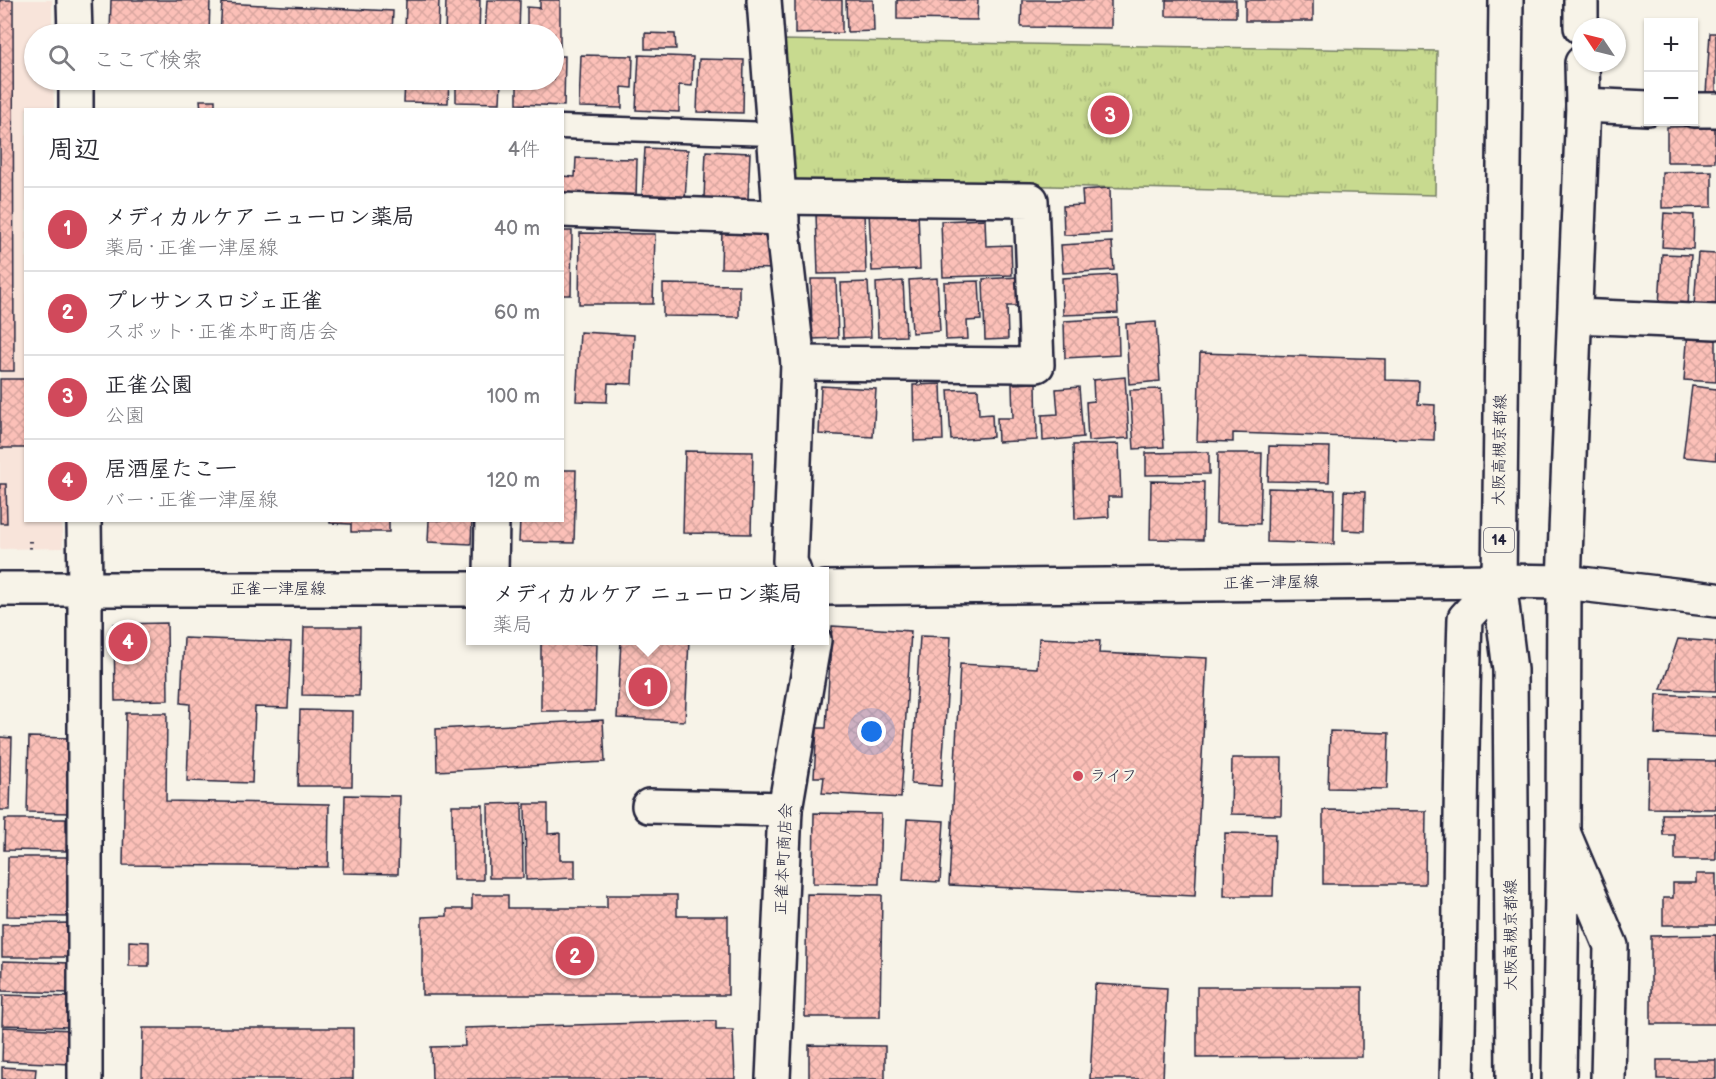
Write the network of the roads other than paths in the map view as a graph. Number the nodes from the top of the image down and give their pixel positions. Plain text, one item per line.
1 (74, 0) edge
2 (764, 0) edge
3 (1506, 0) edge
4 (1581, 0) edge
5 (1581, 18) edge
6 (75, 24) edge
7 (1582, 72) edge
8 (76, 90) edge
9 (1583, 105) junction
10 (76, 108) edge
11 (1644, 108) edge
12 (1698, 110) edge
13 (1716, 110) edge
14 (564, 127) edge
15 (774, 134) junction
16 (781, 207) junction
17 (564, 210) edge
18 (1575, 316) junction
19 (1716, 322) edge
20 (798, 363) junction
21 (84, 522) edge
22 (492, 522) edge
23 (490, 567) edge
24 (792, 567) edge
25 (1499, 581) junction
26 (1564, 582) junction
27 (85, 588) junction
28 (829, 588) edge
29 (0, 589) edge
30 (466, 589) edge
31 (1716, 600) edge
32 (813, 645) edge
33 (649, 806) dead end
34 (786, 809) junction
35 (1563, 832) junction
36 (85, 1079) edge
37 (773, 1079) edge
38 (1457, 1079) edge
39 (1513, 1079) edge
40 (1559, 1079) edge
41 (1608, 1079) edge

1 - 6 street
2 - 15 street
3 - 25 street, 大阪高槻京都線 / 14
4 - 5 street
7 - 9 street
8 - 10 street
9 - 11 street
9 - 18 street
12 - 13 street
14 - 15 lane
15 - 16 street
16 - 17 street
16 - 20 street
16 - 20 street
18 - 19 street
18 - 26 street
20 - 24 street
21 - 27 street
22 - 23 street
25 - 26 street, 正雀一津屋線
25 - 28 street, 正雀一津屋線
25 - 38 street
25 - 39 street, 大阪高槻京都線 / 14
26 - 31 street, 正雀一津屋線
26 - 35 street
27 - 29 street, 正雀一津屋線
27 - 30 street, 正雀一津屋線
27 - 36 street
32 - 34 street, 正雀本町商店会
33 - 34 street
34 - 37 street, 正雀本町商店会
35 - 40 street
35 - 41 street

